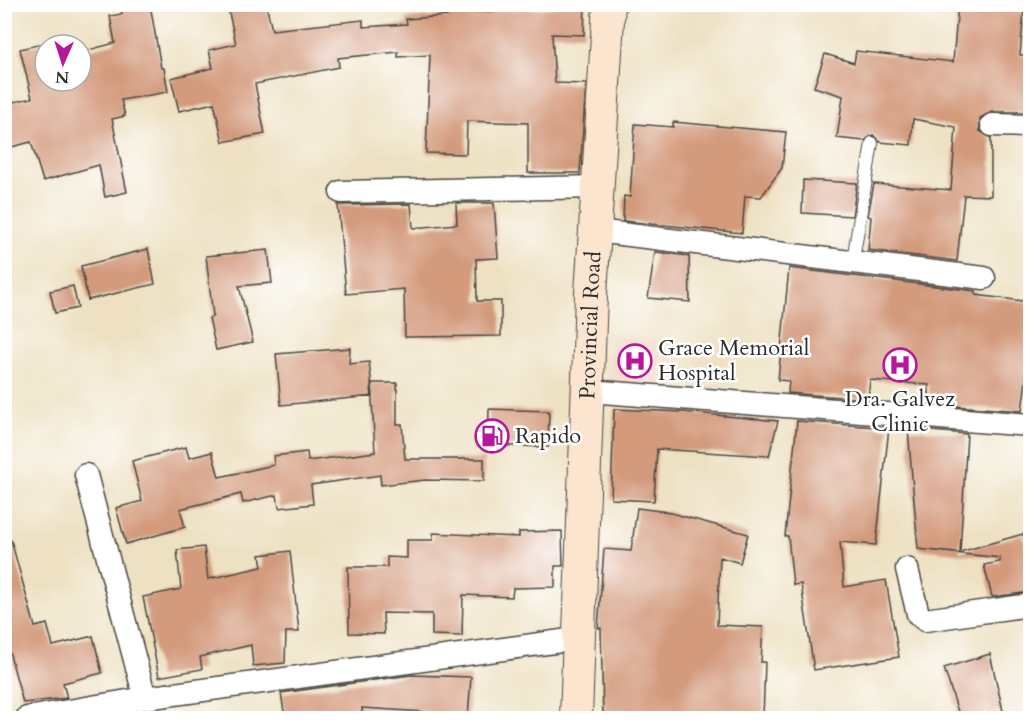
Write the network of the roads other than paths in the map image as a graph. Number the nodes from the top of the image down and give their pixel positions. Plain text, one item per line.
1 (609, 4) edge
2 (992, 125) dead end
3 (1030, 126) edge
4 (872, 143) dead end
5 (598, 188) junction
6 (341, 192) dead end
7 (596, 231) junction
8 (853, 260) junction
9 (984, 278) dead end
10 (589, 391) junction
11 (1030, 425) edge
12 (86, 475) dead end
13 (907, 569) dead end
14 (1030, 605) edge
15 (576, 639) junction
16 (145, 698) junction
17 (27, 718) edge
18 (576, 718) edge

1 - 5 main road, Provincial Road
2 - 3 street
4 - 8 lane
5 - 6 street
5 - 7 main road, Provincial Road
7 - 8 street
7 - 10 main road, Provincial Road
8 - 9 street
10 - 11 street
10 - 15 main road, Provincial Road
12 - 16 street
13 - 14 street
15 - 16 street
15 - 18 main road, Provincial Road
16 - 17 street

